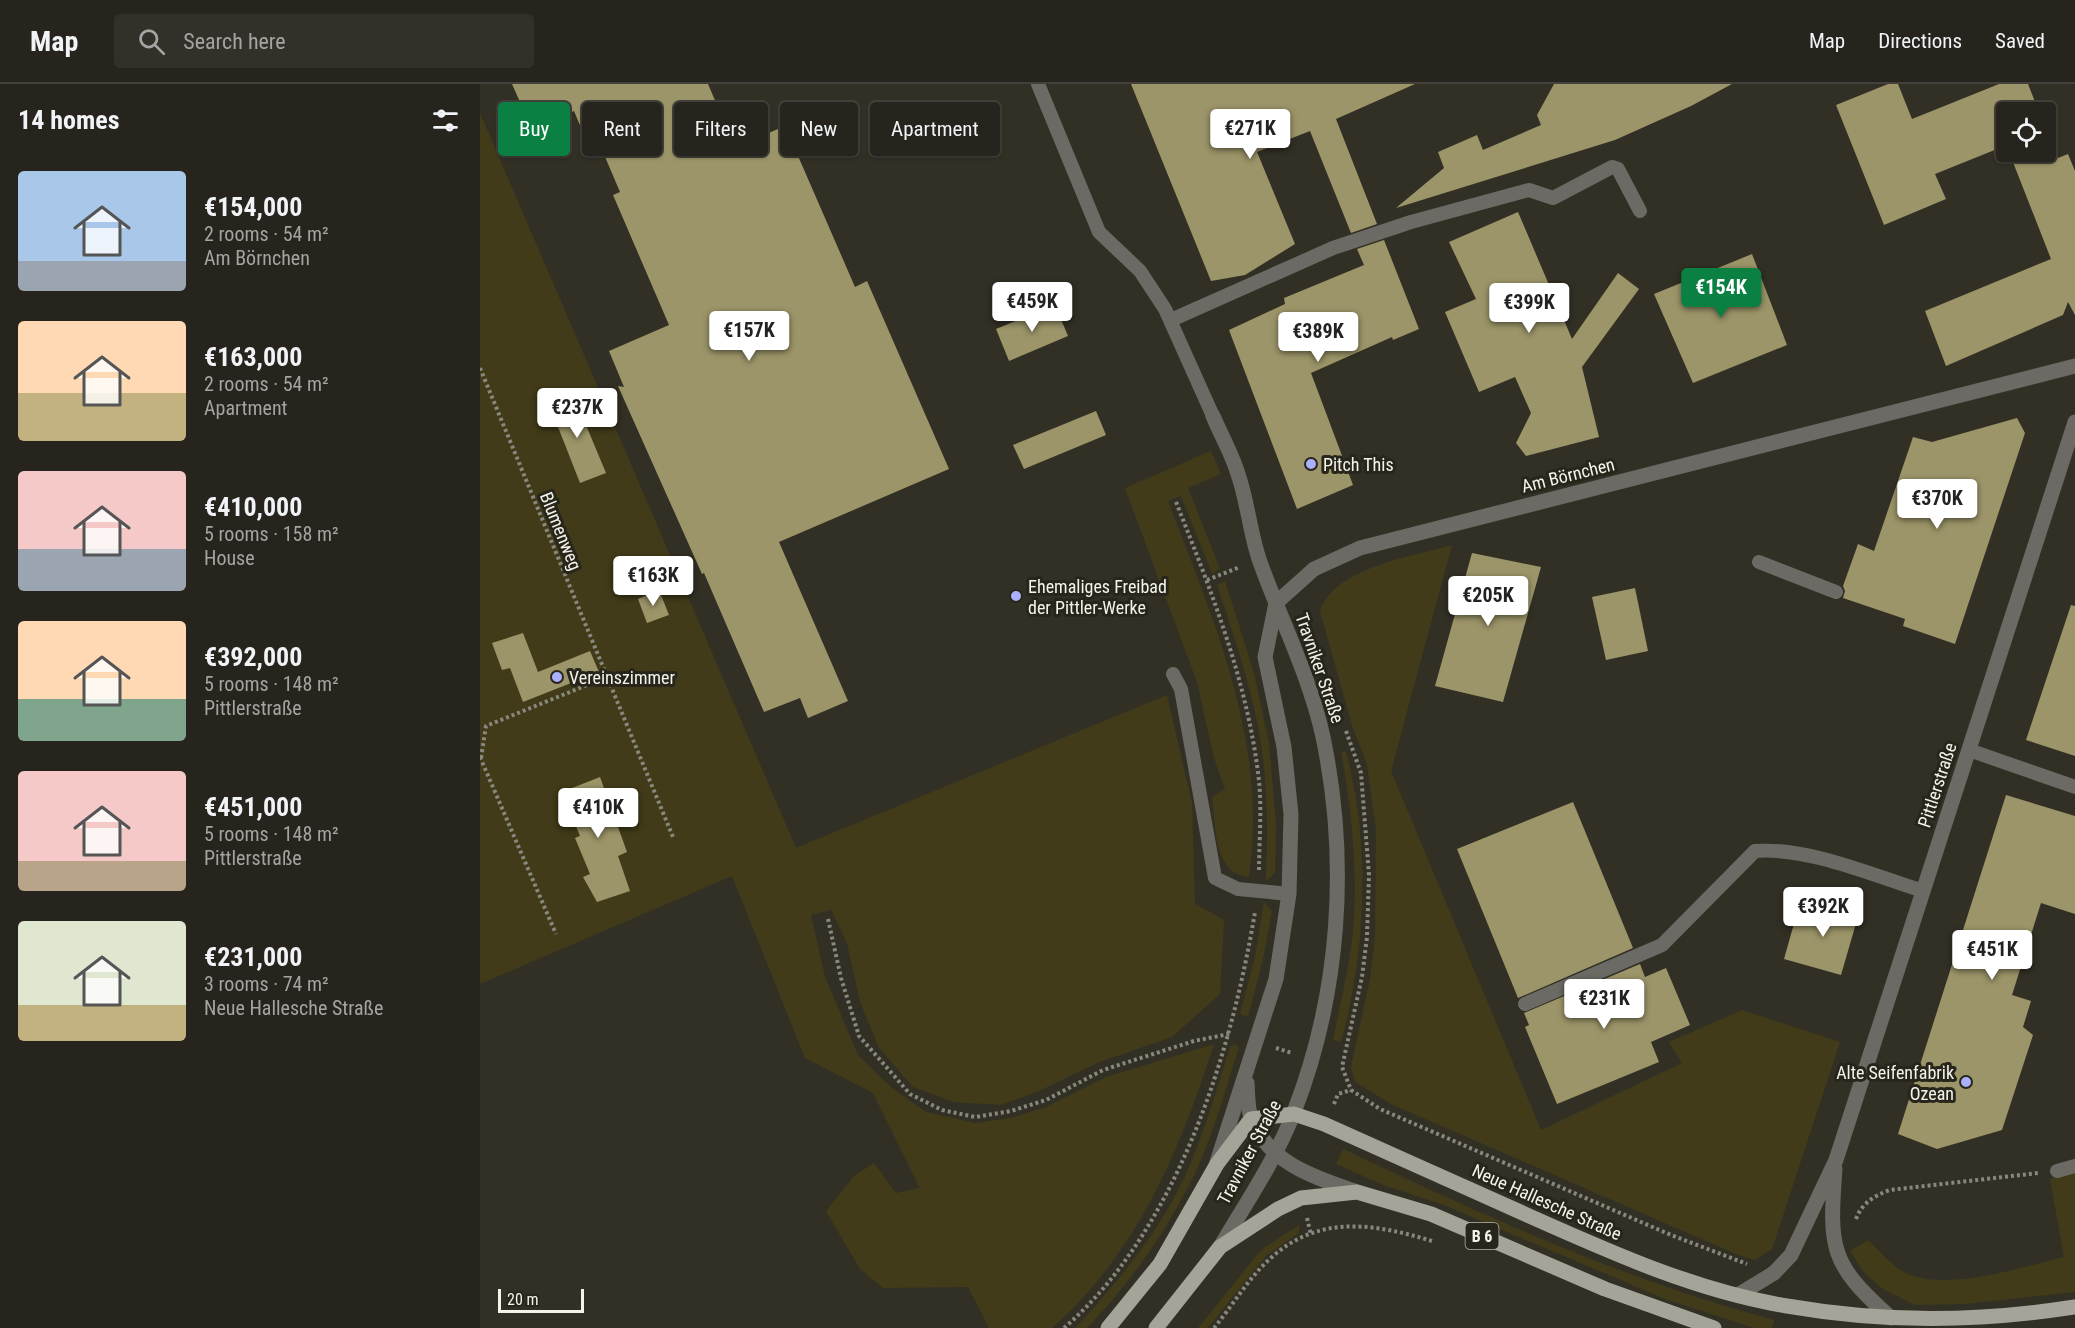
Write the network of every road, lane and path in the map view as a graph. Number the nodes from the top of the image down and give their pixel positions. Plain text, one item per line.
1 (1038, 84) edge
2 (1640, 212) dead end
3 (1171, 320) junction
4 (2075, 366) edge
5 (480, 368) edge
6 (1213, 416) joint
7 (2075, 422) edge
8 (1176, 502) dead end
9 (1259, 559) junction
10 (1759, 562) dead end
11 (1207, 580) junction
12 (1836, 592) dead end
13 (1276, 603) junction
14 (1173, 674) dead end
15 (607, 677) junction
16 (1346, 730) dead end
17 (1969, 750) junction
18 (480, 758) edge
19 (2075, 787) edge
20 (673, 837) dead end
21 (1259, 890) junction
22 (1923, 891) junction
23 (1289, 894) junction
24 (828, 919) dead end
25 (556, 934) dead end
26 (1525, 1004) dead end
27 (1228, 1034) junction
28 (1257, 1043) junction
29 (1313, 1059) junction
30 (1342, 1067) junction
31 (1246, 1077) junction
32 (1294, 1114) junction
33 (1251, 1119) junction
34 (1273, 1154) junction
35 (1836, 1160) junction
36 (1217, 1164) junction
37 (2075, 1166) edge
38 (2056, 1171) joint
39 (1357, 1192) junction
40 (1854, 1222) dead end
41 (1441, 1244) dead end
42 (1220, 1247) junction
43 (1774, 1273) junction
44 (1738, 1295) junction
45 (2075, 1307) edge
46 (1891, 1318) junction
47 (1700, 1326) edge
48 (1064, 1328) edge
49 (1108, 1328) edge
50 (1156, 1328) edge
51 (1214, 1328) edge
52 (1714, 1328) edge

1 - 3 lane
2 - 3 lane
3 - 6 lane
4 - 13 street, Am Börnchen
5 - 15 path, Blumenweg
6 - 9 street
7 - 17 street, Pittlerstraße
8 - 11 path
9 - 11 path
9 - 13 street
10 - 12 lane
11 - 21 path
13 - 23 street, Travniker Straße
13 - 29 street, Travniker Straße
14 - 21 lane
15 - 18 path
15 - 20 path, Blumenweg
16 - 30 path
17 - 19 lane
17 - 22 street, Pittlerstraße
18 - 25 path
21 - 23 lane
21 - 27 path
22 - 26 lane
22 - 35 street, Pittlerstraße
23 - 28 street, Travniker Straße
24 - 27 path
27 - 28 path
27 - 48 path
28 - 29 path
28 - 31 street, Travniker Straße
29 - 30 path
29 - 32 street, Travniker Straße
30 - 43 path
31 - 33 street
31 - 36 street, Travniker Straße
32 - 33 main road, Neue Hallesche Straße / B 6
32 - 34 street, Travniker Straße
32 - 44 main road, Neue Hallesche Straße / B 6
33 - 34 street
33 - 36 main road
34 - 39 street
34 - 42 street, Travniker Straße
35 - 43 street, Pittlerstraße
35 - 46 street, Pittlerstraße
36 - 49 main road, Travniker Straße
37 - 38 lane
38 - 40 path
39 - 42 main road, B 6
39 - 47 main road, B 6
41 - 51 path
42 - 50 main road, Travniker Straße / B 6
43 - 44 street, Pittlerstraße
44 - 46 main road, Neue Hallesche Straße / B 6
45 - 46 main road, Neue Hallesche Straße / B 6
47 - 52 main road, B 6

